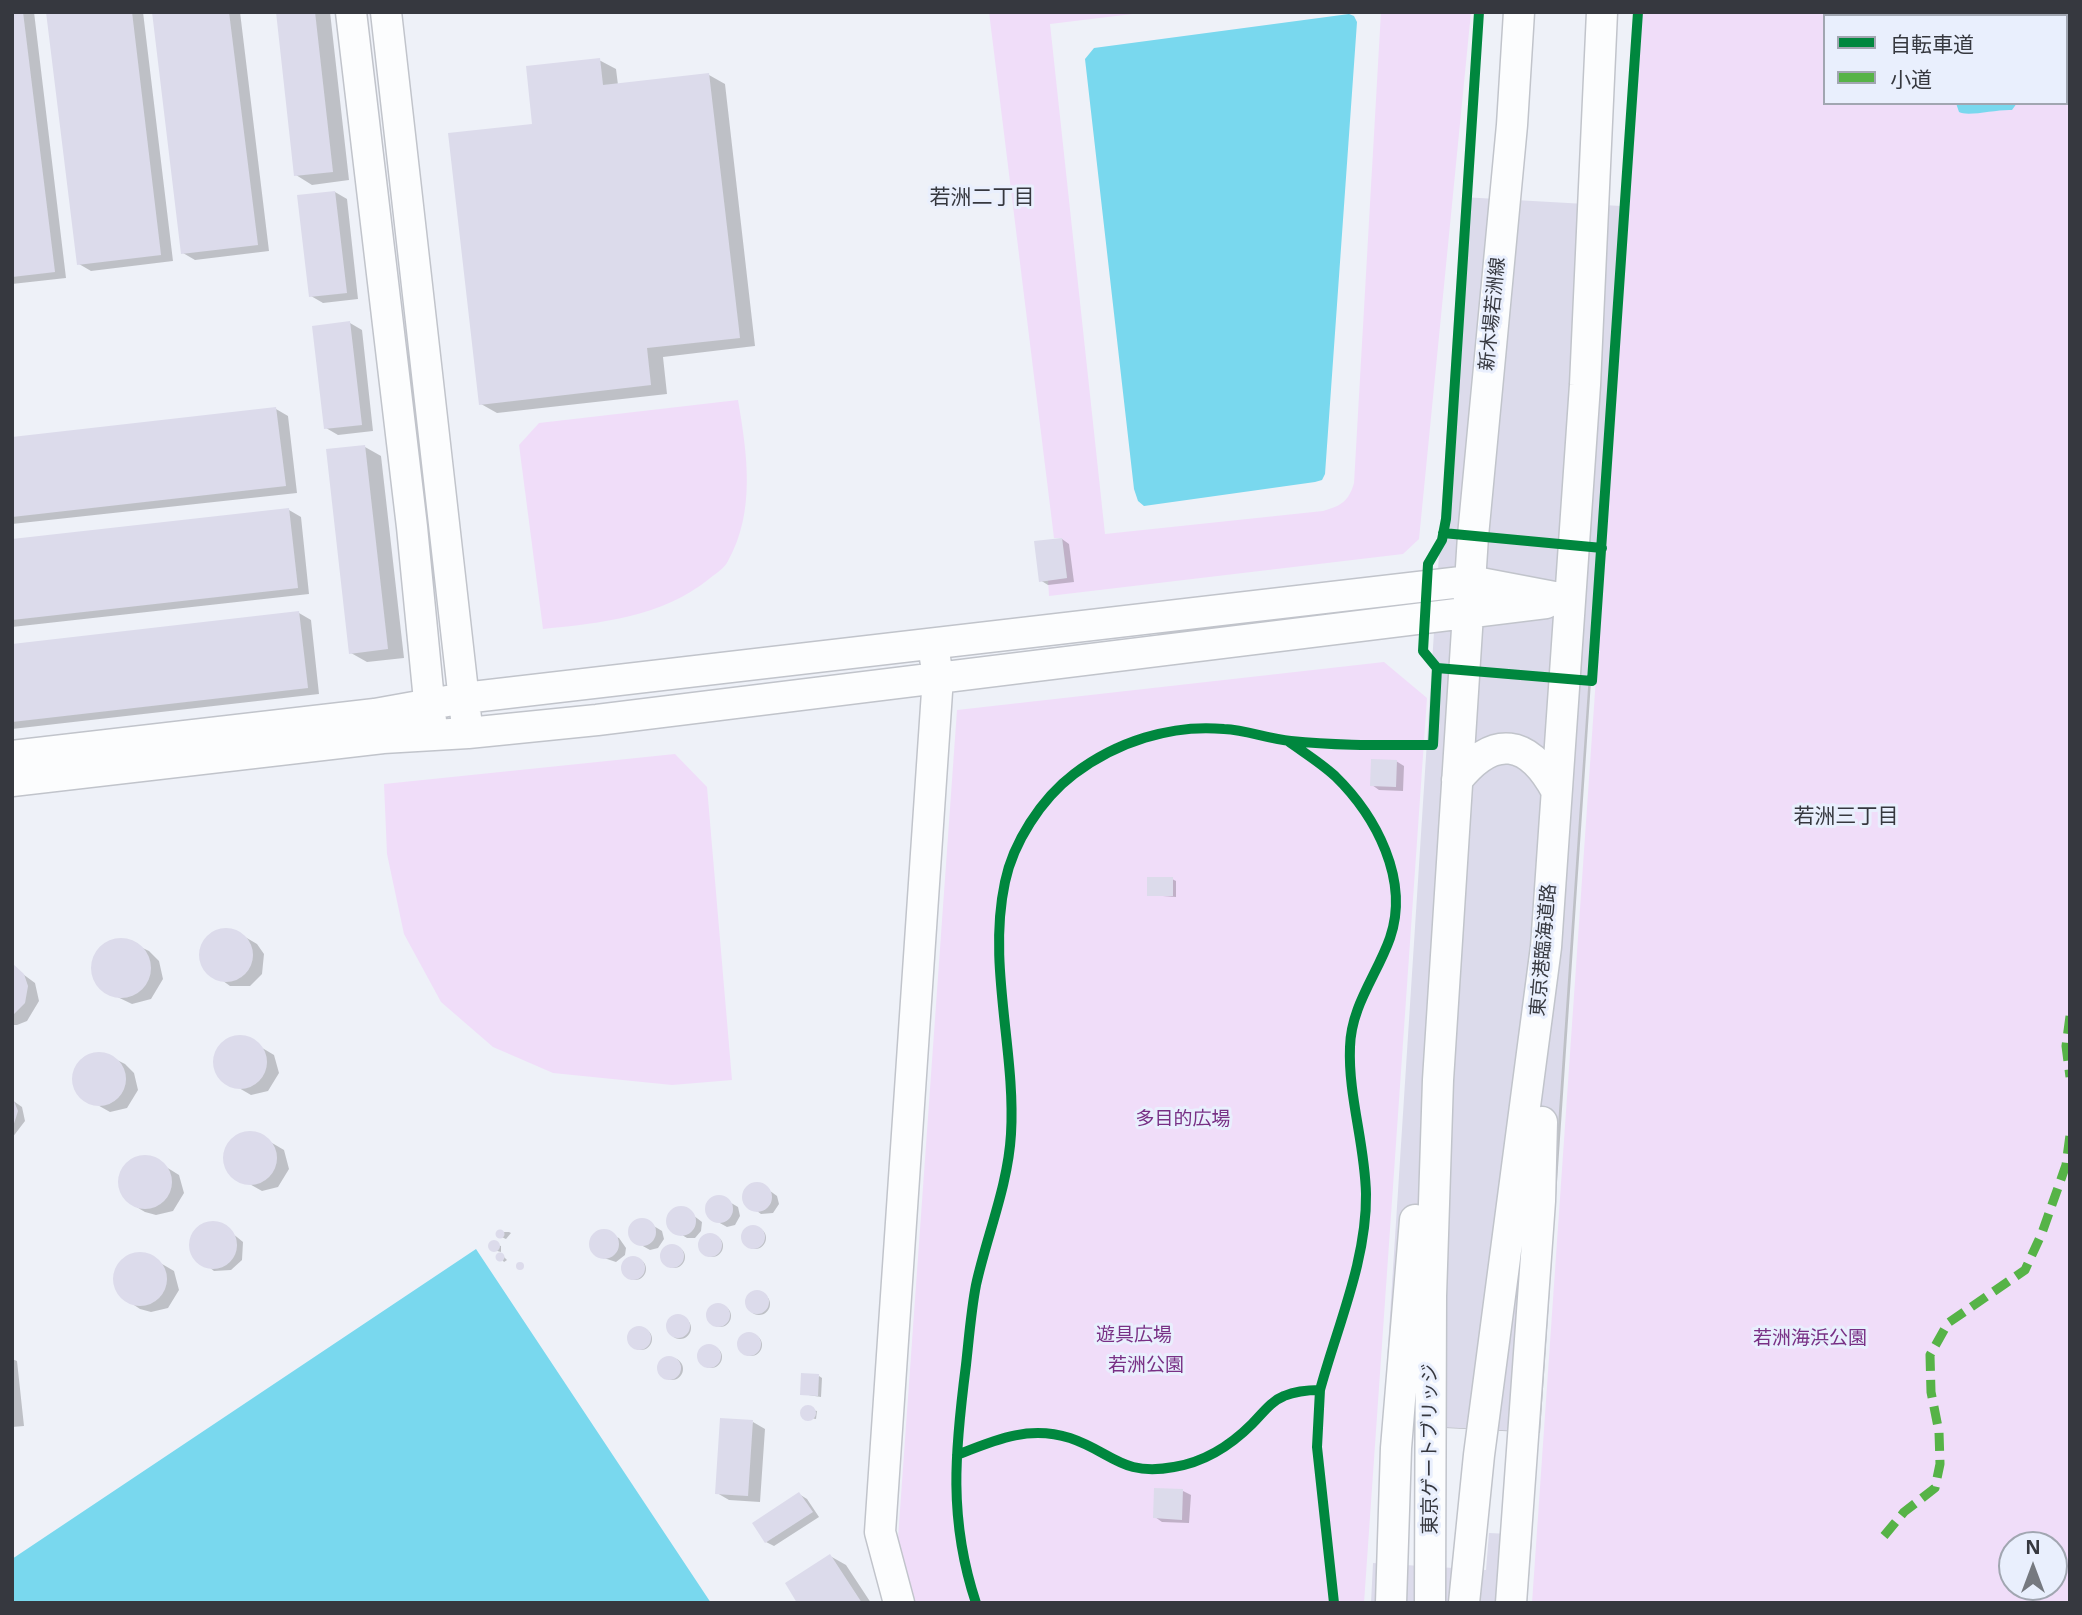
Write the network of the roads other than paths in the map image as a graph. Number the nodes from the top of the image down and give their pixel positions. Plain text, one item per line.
1 (351, 12) edge
2 (386, 12) edge
3 (1519, 12) edge
4 (1602, 12) edge
5 (1469, 581) junction
6 (1570, 600) junction
7 (1467, 615) junction
8 (933, 643) junction
9 (937, 677) junction
10 (464, 698) junction
11 (429, 703) junction
12 (468, 733) junction
13 (433, 735) junction
14 (12, 755) edge
15 (1457, 780) junction
16 (12, 781) edge
17 (1556, 790) junction
18 (1546, 947) junction
19 (1445, 952) junction
20 (1499, 1299) joint
21 (899, 1603) edge
22 (1391, 1603) edge
23 (1430, 1603) edge
24 (1464, 1603) edge
25 (1511, 1603) edge

1 - 11 street
2 - 10 street
3 - 5 street, 新木場若洲線
4 - 6 street
5 - 6 street
5 - 7 street, 新木場若洲線
5 - 8 street
6 - 7 street
6 - 17 street, 東京港臨海道路
7 - 9 street
7 - 15 street
8 - 9 street
8 - 10 street
9 - 12 street
9 - 21 street
10 - 11 street
10 - 12 street
11 - 13 street
11 - 14 street
12 - 13 street
13 - 16 street
15 - 17 street
15 - 19 street
17 - 18 street, 東京港臨海道路
18 - 20 street, 東京港臨海道路
18 - 25 street
19 - 22 street
19 - 23 street, 東京ゲートブリッジ
20 - 24 street, 東京ゲートブリッジ

